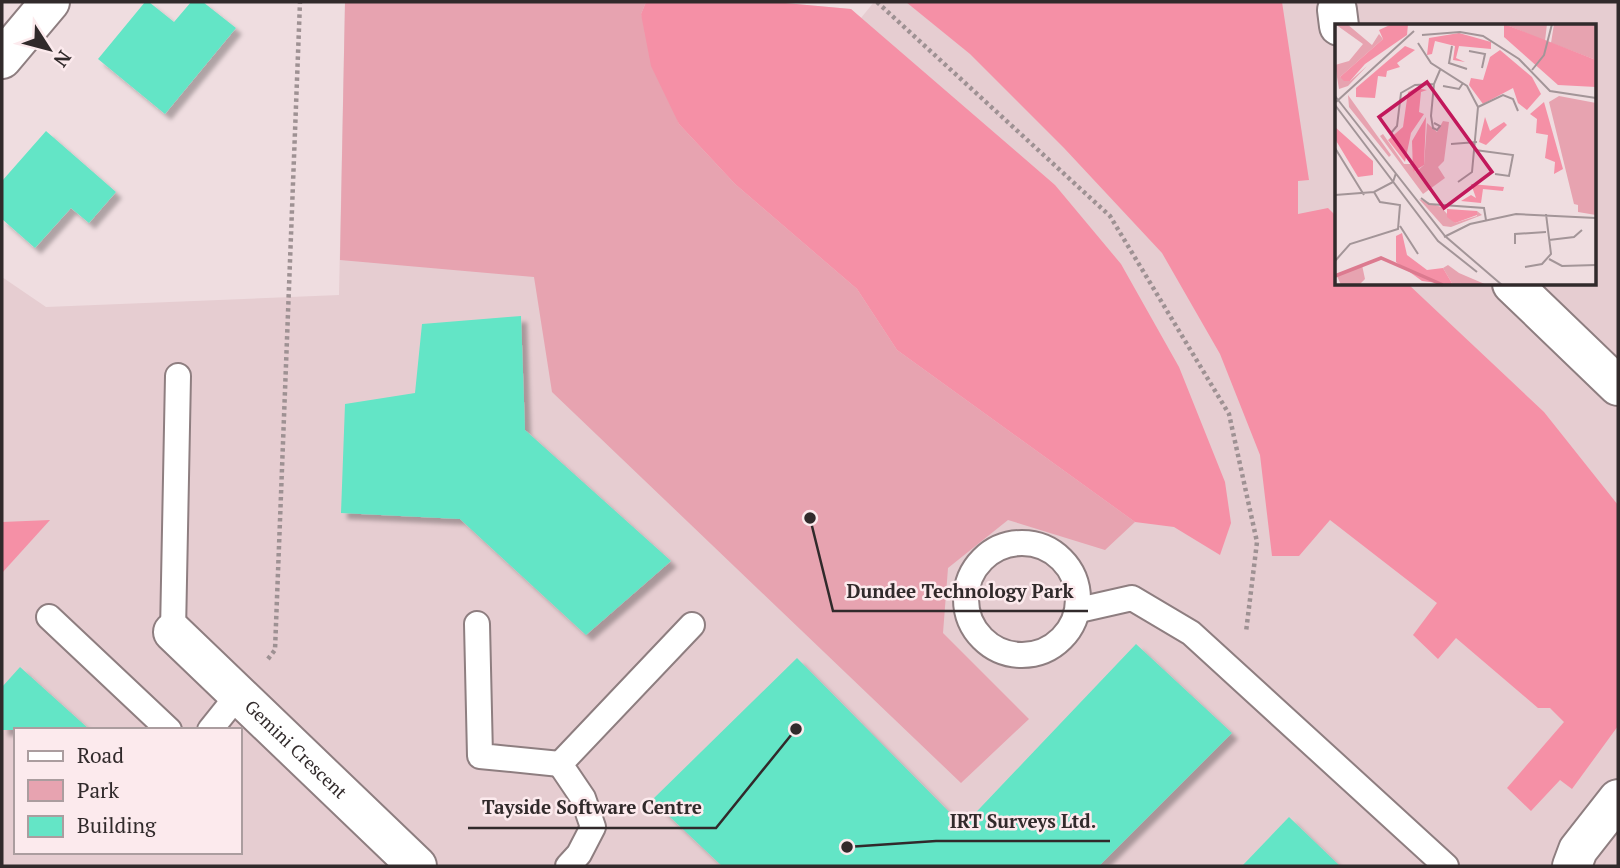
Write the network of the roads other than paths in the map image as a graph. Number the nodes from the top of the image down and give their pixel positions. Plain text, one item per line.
1 (50, 2) edge
2 (2, 59) edge
3 (1513, 285) edge
4 (178, 376) dead end
5 (1618, 386) edge
6 (1079, 610) junction
7 (49, 617) dead end
8 (477, 624) dead end
9 (692, 625) dead end
10 (173, 632) joint
11 (238, 695) junction
12 (167, 728) edge
13 (212, 728) edge
14 (559, 764) junction
15 (1618, 799) edge
16 (412, 865) edge
17 (568, 866) edge
18 (1446, 866) edge
19 (1572, 866) edge

1 - 2 street
3 - 5 street
4 - 10 lane
6 - 6 lane
6 - 18 lane
7 - 12 lane
8 - 14 lane
9 - 14 lane
10 - 11 street, Gemini Crescent
11 - 13 lane
11 - 16 street, Gemini Crescent
14 - 17 lane
15 - 19 street

